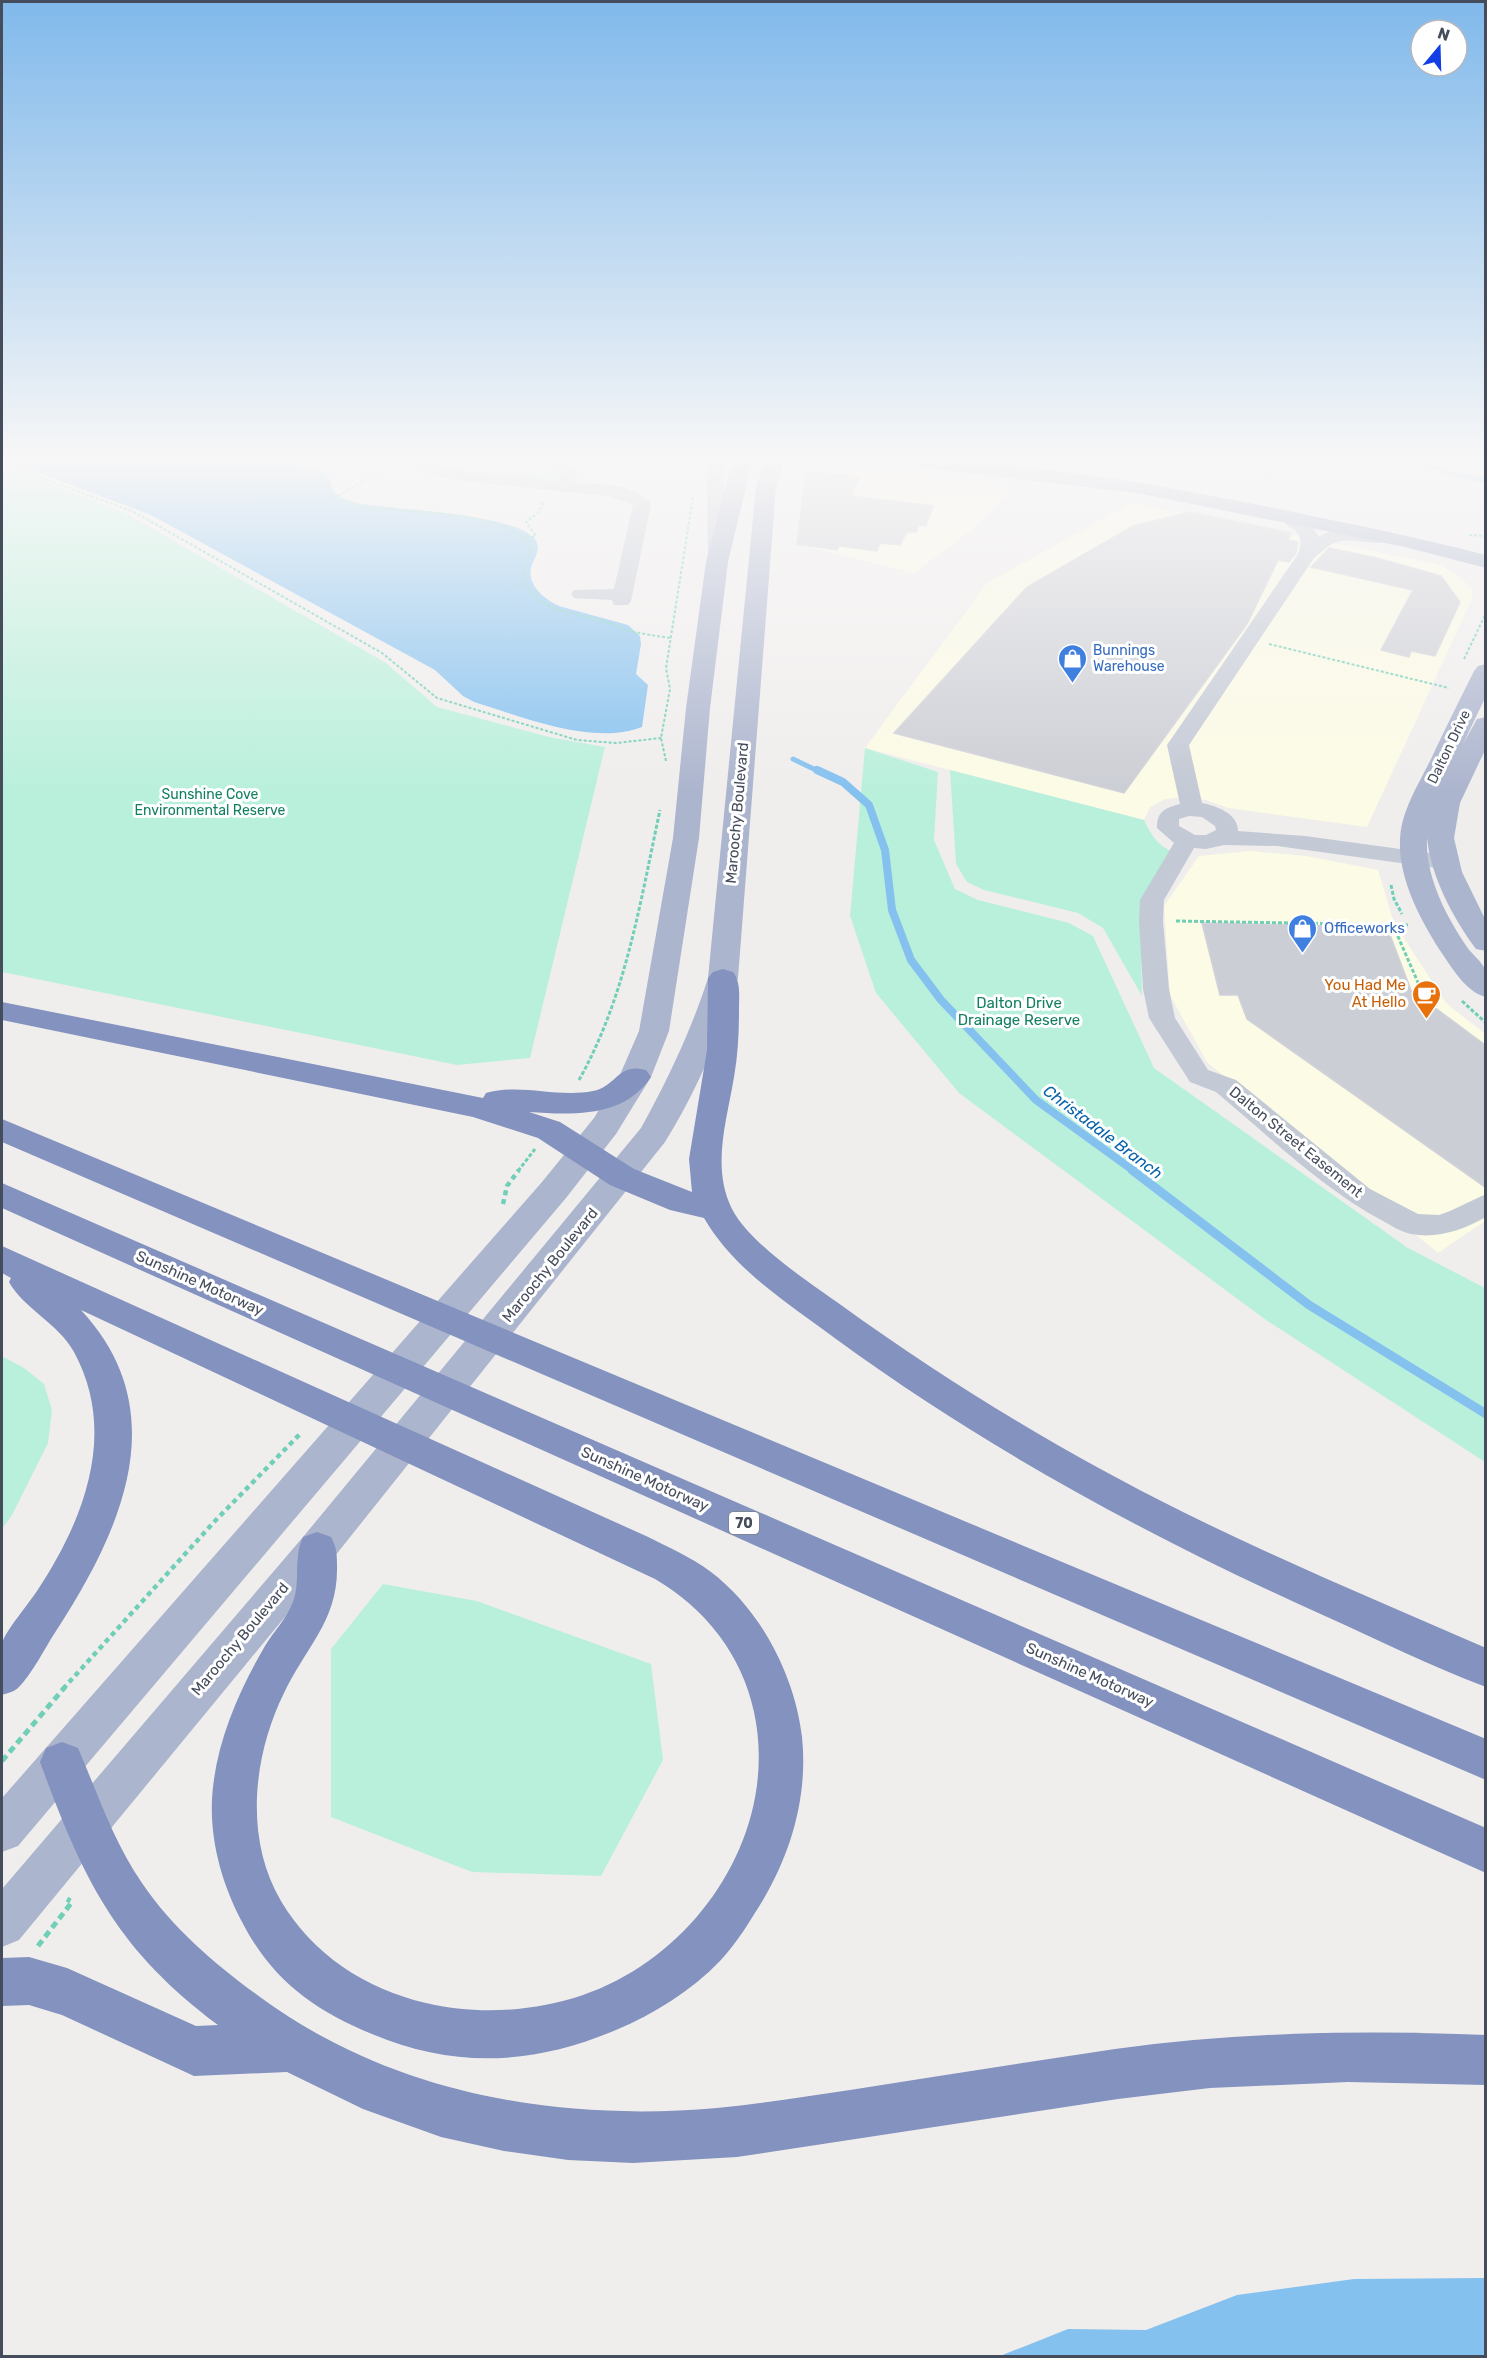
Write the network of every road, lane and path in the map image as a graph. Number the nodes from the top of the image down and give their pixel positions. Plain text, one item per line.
1 (240, 572) edge
2 (524, 572) edge
3 (628, 572) edge
4 (680, 572) edge
5 (716, 572) edge
6 (758, 572) edge
7 (1294, 572) edge
8 (581, 594) dead end
9 (1480, 627) dead end
10 (1485, 628) edge
11 (669, 638) junction
12 (1248, 639) junction
13 (1485, 671) edge
14 (1449, 688) dead end
15 (1485, 724) edge
16 (661, 738) junction
17 (668, 770) dead end
18 (661, 805) dead end
19 (1192, 809) junction
20 (1220, 828) junction
21 (1184, 844) junction
22 (1416, 852) junction
23 (1443, 854) junction
24 (1174, 921) dead end
25 (1393, 925) junction
26 (1409, 925) dead end
27 (1485, 943) edge
28 (723, 978) junction
29 (1485, 988) edge
30 (1426, 1001) dead end
31 (2, 1011) edge
32 (635, 1077) junction
33 (565, 1102) junction
34 (478, 1107) junction
35 (2, 1130) edge
36 (549, 1130) junction
37 (586, 1151) junction
38 (622, 1177) junction
39 (2, 1195) edge
40 (1485, 1204) edge
41 (715, 1209) junction
42 (514, 1215) junction
43 (2, 1261) edge
44 (323, 1433) junction
45 (317, 1549) junction
46 (1485, 1668) edge
47 (2, 1676) edge
48 (1485, 1760) edge
49 (2, 1761) edge
50 (62, 1762) junction
51 (85, 1824) junction
52 (2, 1830) edge
53 (1485, 1851) edge
54 (2, 1924) edge
55 (2, 1982) edge
56 (288, 2047) junction
57 (1485, 2060) edge

1 - 16 path
2 - 11 path
3 - 8 street
4 - 11 path
5 - 32 main road
6 - 28 main road, Maroochy Boulevard
7 - 12 street
9 - 10 path
11 - 16 path
12 - 14 path
12 - 19 street
13 - 22 main road, Dalton Drive
15 - 23 main road, Dalton Drive
16 - 17 path
18 - 33 path
19 - 20 street
19 - 21 street
20 - 21 street
20 - 22 street
21 - 40 street, Dalton Street Easement
22 - 23 street
22 - 29 main road
23 - 27 main road, Dalton Drive
24 - 25 path
25 - 26 path
25 - 30 path
28 - 38 main road, Maroochy Boulevard
28 - 41 highway
31 - 34 highway
32 - 33 highway
32 - 37 main road
33 - 34 highway
34 - 36 highway
35 - 48 highway
36 - 37 highway
36 - 42 path
37 - 38 highway
37 - 42 main road
38 - 41 highway
38 - 45 main road, Maroochy Boulevard
39 - 53 highway, Sunshine Motorway / 70
41 - 46 highway
42 - 44 main road
43 - 45 highway
43 - 47 highway
44 - 49 path
44 - 50 main road
45 - 51 main road, Maroochy Boulevard
50 - 51 highway
50 - 52 main road
51 - 54 main road, Maroochy Boulevard
51 - 56 highway
55 - 56 highway
56 - 57 highway

